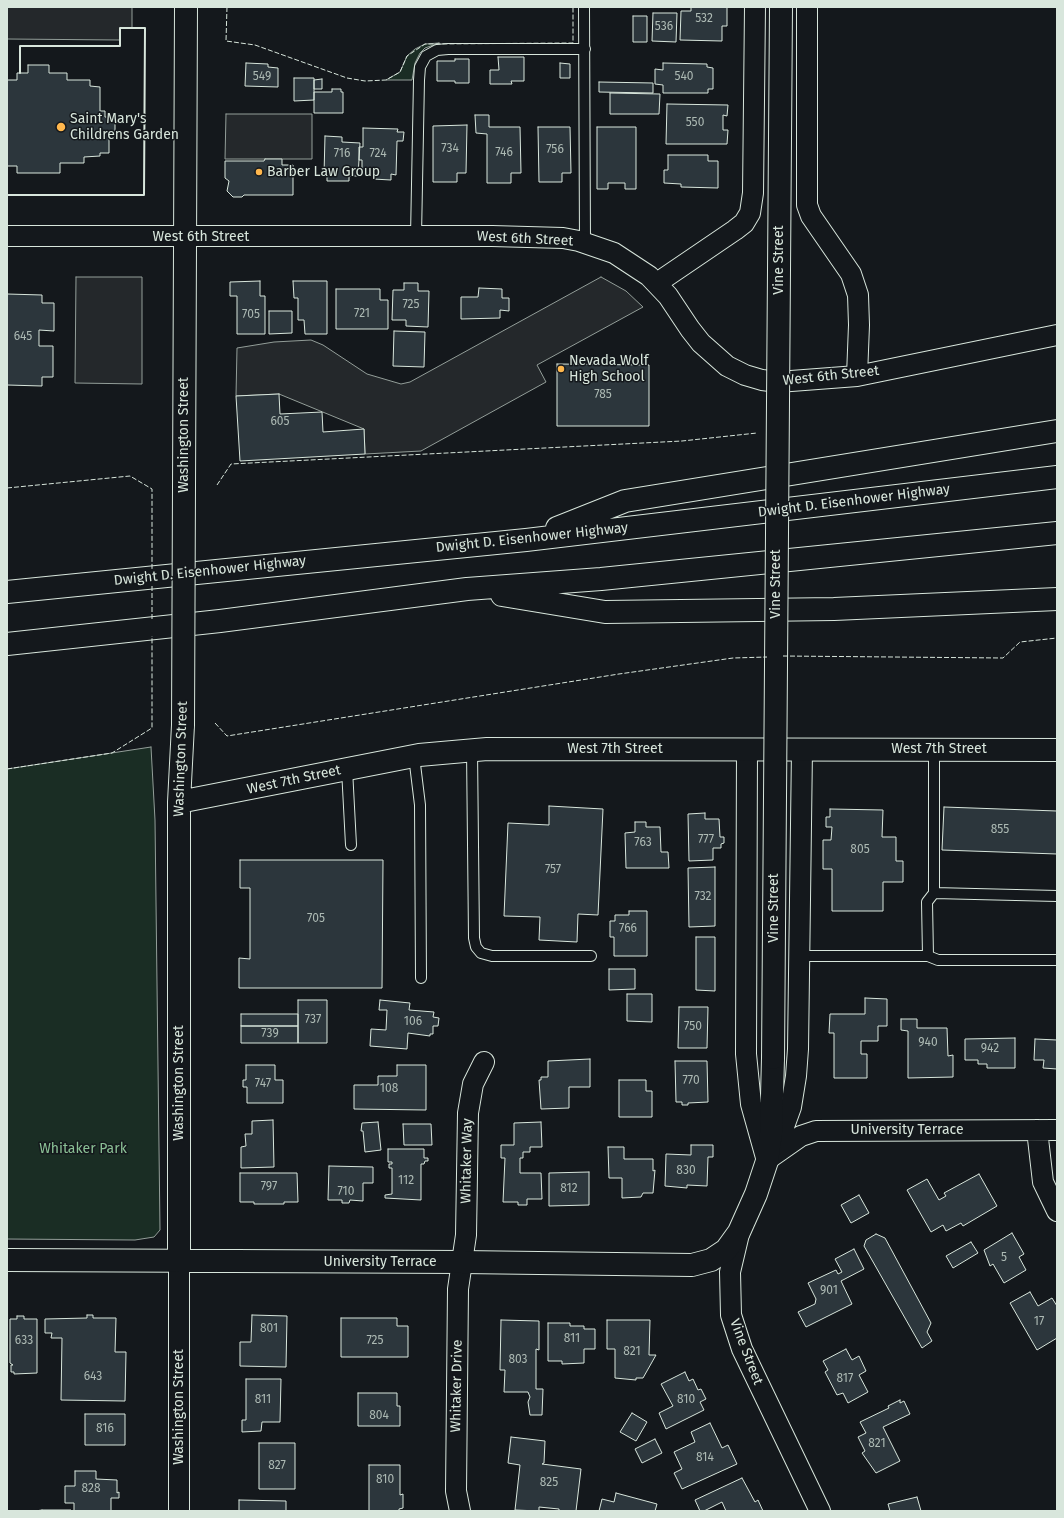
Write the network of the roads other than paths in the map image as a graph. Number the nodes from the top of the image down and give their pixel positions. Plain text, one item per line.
1 (186, 7) edge
2 (584, 7) edge
3 (755, 7) edge
4 (781, 7) edge
5 (807, 7) edge
6 (585, 49) junction
7 (7, 236) edge
8 (185, 236) junction
9 (416, 236) junction
10 (585, 242) junction
11 (657, 283) junction
12 (1057, 335) edge
13 (857, 376) junction
14 (1057, 430) edge
15 (1057, 477) edge
16 (1057, 533) edge
17 (526, 540) junction
18 (467, 589) junction
19 (7, 592) edge
20 (1057, 599) edge
21 (7, 644) edge
22 (747, 749) junction
23 (802, 749) junction
24 (934, 749) junction
25 (472, 750) junction
26 (1057, 750) edge
27 (414, 756) junction
28 (347, 769) junction
29 (179, 802) junction
30 (351, 845) dead end
31 (934, 893) junction
32 (1057, 896) edge
33 (591, 956) dead end
34 (799, 956) junction
35 (928, 956) junction
36 (1057, 960) edge
37 (421, 978) dead end
38 (484, 1062) dead end
39 (1037, 1130) junction
40 (1057, 1130) edge
41 (767, 1161) junction
42 (1057, 1211) edge
43 (739, 1232) junction
44 (7, 1260) edge
45 (179, 1261) junction
46 (462, 1262) junction
47 (179, 1511) edge
48 (460, 1511) edge
49 (820, 1511) edge

1 - 8 main road, Washington Street
2 - 6 lane
3 - 11 street
4 - 41 main road, Vine Street, bridge
5 - 13 street
6 - 9 lane
6 - 10 lane
7 - 8 street, West 6th Street
8 - 9 street, West 6th Street
8 - 29 main road, Washington Street, bridge
9 - 10 street, West 6th Street
10 - 11 street, West 6th Street
11 - 13 street, West 6th Street
12 - 13 street, West 6th Street
14 - 17 main road
15 - 17 main road, Dwight D. Eisenhower Highway
16 - 18 main road
17 - 19 main road, Dwight D. Eisenhower Highway
18 - 20 main road
18 - 21 main road
22 - 23 main road, West 7th Street
22 - 25 main road, West 7th Street
22 - 41 street, Vine Street
23 - 24 main road, West 7th Street
23 - 34 street, Vine Street
24 - 26 main road, West 7th Street
24 - 31 lane
25 - 27 main road, West 7th Street
25 - 33 lane
27 - 28 main road, West 7th Street
27 - 37 lane
28 - 29 main road, West 7th Street
28 - 30 lane
29 - 45 main road, Washington Street
31 - 32 lane
31 - 35 lane
34 - 35 lane
34 - 41 street, Vine Street
35 - 36 lane
38 - 46 street, Whitaker Way
39 - 40 street, University Terrace
39 - 41 street, University Terrace
39 - 42 street
41 - 43 main road, Vine Street
43 - 46 main road, University Terrace
43 - 49 street, Vine Street
44 - 45 main road, University Terrace
45 - 46 main road, University Terrace
45 - 47 street, Washington Street
46 - 48 street, Whitaker Drive

